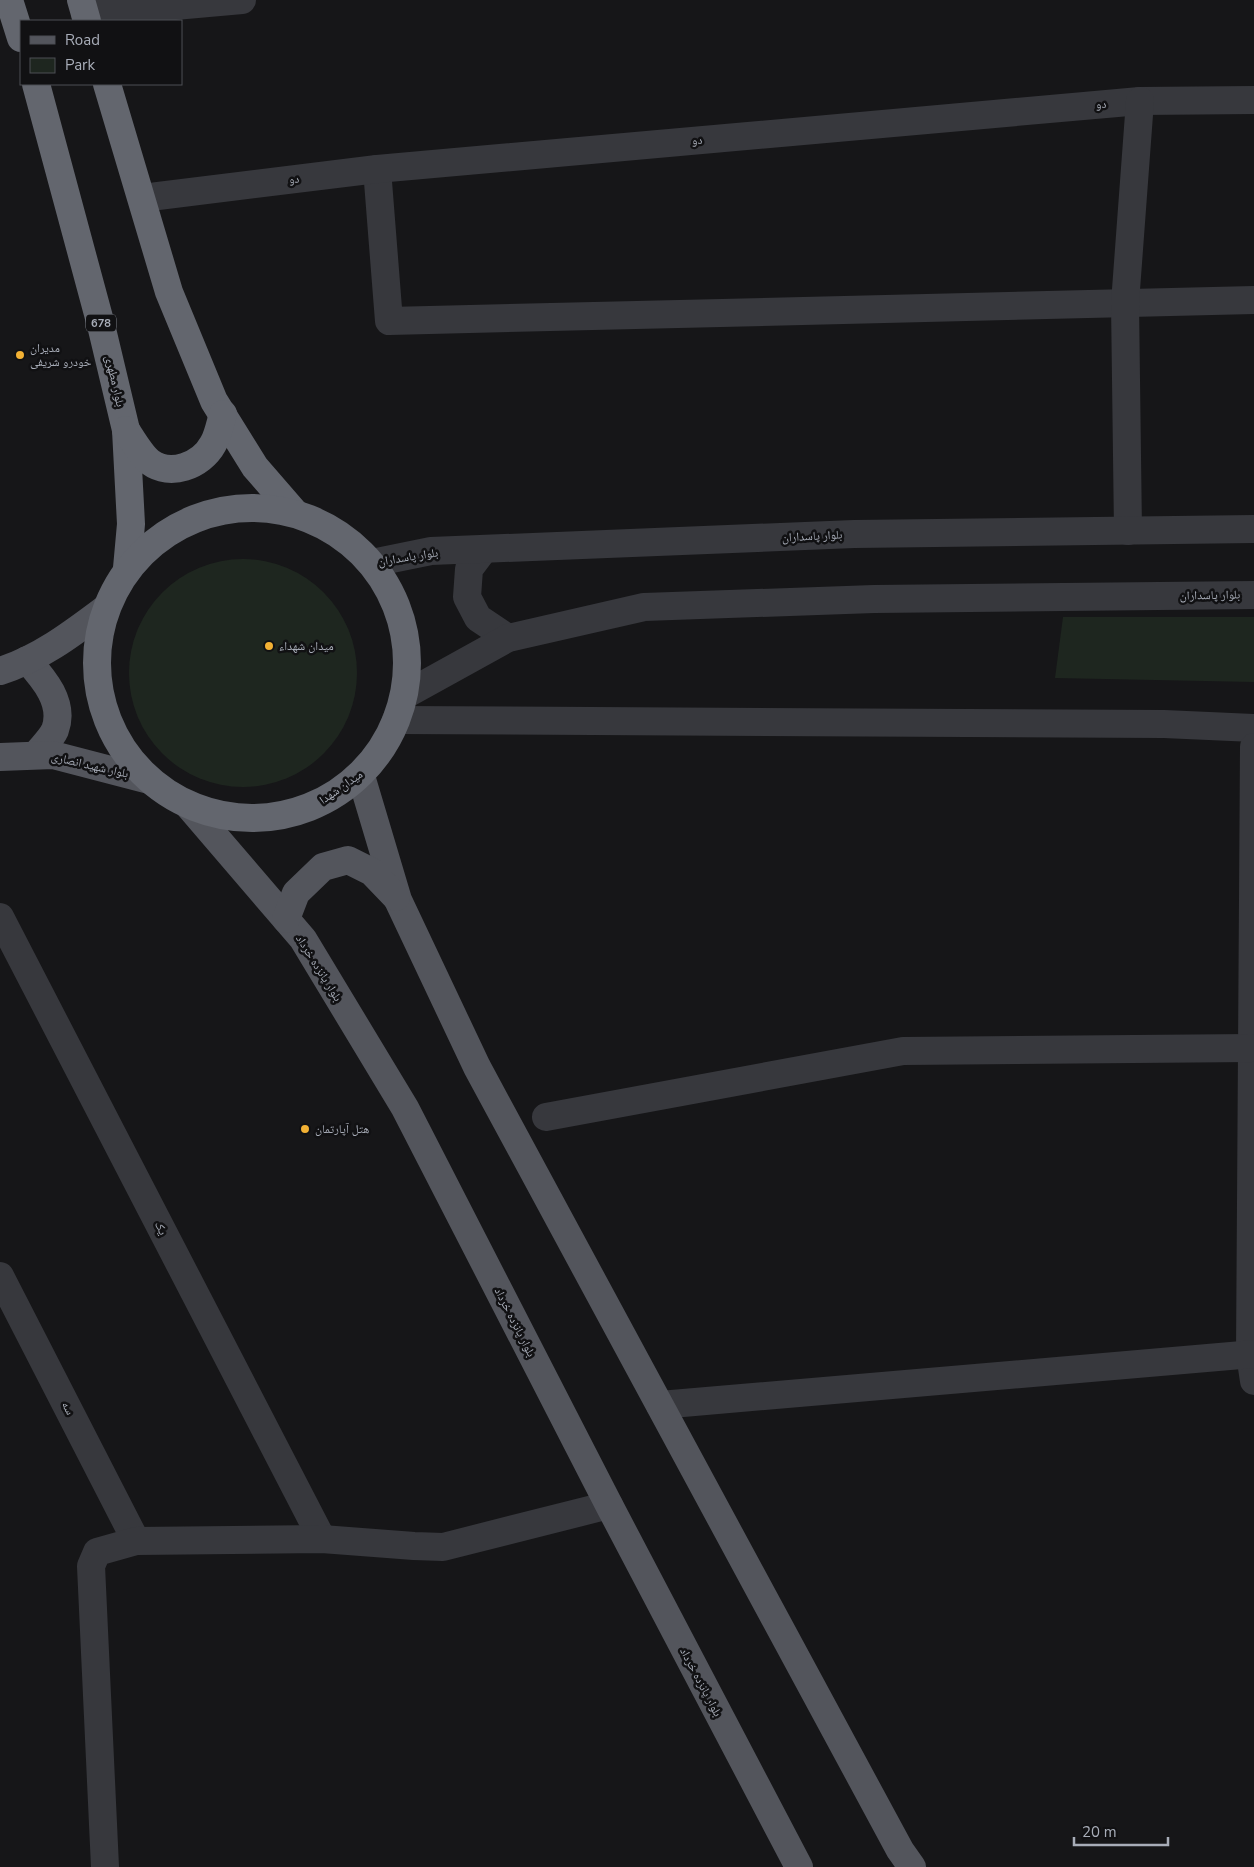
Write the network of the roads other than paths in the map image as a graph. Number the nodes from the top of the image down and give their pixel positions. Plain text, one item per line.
1 (9, 0) edge
2 (242, 0) edge
3 (85, 12) edge
4 (20, 35) edge
5 (36, 85) edge
6 (107, 85) edge
7 (1140, 100) junction
8 (1254, 100) edge
9 (377, 169) junction
10 (142, 198) junction
11 (1254, 300) edge
12 (1124, 303) junction
13 (222, 414) junction
14 (126, 430) junction
15 (294, 512) junction
16 (1254, 529) edge
17 (1128, 530) junction
18 (484, 549) junction
19 (372, 563) junction
20 (128, 568) junction
21 (1254, 595) edge
22 (105, 609) junction
23 (508, 638) junction
24 (27, 660) junction
25 (0, 671) edge
26 (405, 695) junction
27 (396, 720) junction
28 (1254, 728) edge
29 (1254, 747) edge
30 (36, 755) junction
31 (0, 757) edge
32 (361, 776) junction
33 (149, 780) junction
34 (188, 805) junction
35 (398, 900) junction
36 (0, 917) edge
37 (286, 919) junction
38 (1252, 1048) junction
39 (546, 1118) dead end
40 (0, 1276) edge
41 (1252, 1354) edge
42 (1254, 1381) edge
43 (660, 1405) junction
44 (609, 1505) junction
45 (322, 1539) junction
46 (136, 1541) junction
47 (105, 1867) edge
48 (799, 1867) edge
49 (912, 1867) edge

1 - 4 highway
2 - 3 street
5 - 14 highway, بلوار مطهری / 678
6 - 10 highway
7 - 8 street, دو
7 - 9 street, دو
7 - 12 street
9 - 10 street, دو
9 - 12 street
10 - 13 highway
11 - 12 street
12 - 17 street
13 - 14 highway
13 - 15 highway
14 - 20 highway, بلوار مطهری / 678
15 - 19 highway, میدان شهدا
15 - 20 highway, میدان شهدا
16 - 17 street, بلوار پاسداران
17 - 18 street, بلوار پاسداران
18 - 19 street, بلوار پاسداران
18 - 23 street
19 - 26 highway, میدان شهدا
20 - 22 highway, میدان شهدا
21 - 23 street, بلوار پاسداران
22 - 24 main road
22 - 33 highway, میدان شهدا
23 - 26 street, بلوار پاسداران
24 - 25 main road
24 - 30 main road
26 - 27 highway, میدان شهدا
27 - 28 street
27 - 32 highway, میدان شهدا
29 - 38 street
30 - 31 main road, بلوار شهید انصاری
30 - 33 main road, بلوار شهید انصاری
32 - 34 highway, میدان شهدا
32 - 35 main road
33 - 34 highway, میدان شهدا
34 - 37 main road, بلوار پانزده خرداد
35 - 37 main road
35 - 43 main road
36 - 45 street, یک
37 - 44 main road, بلوار پانزده خرداد
38 - 39 street
38 - 41 street
40 - 46 street, سه
41 - 42 street
41 - 43 street
43 - 49 main road
44 - 45 street
44 - 48 main road, بلوار پانزده خرداد
45 - 46 street
46 - 47 street

